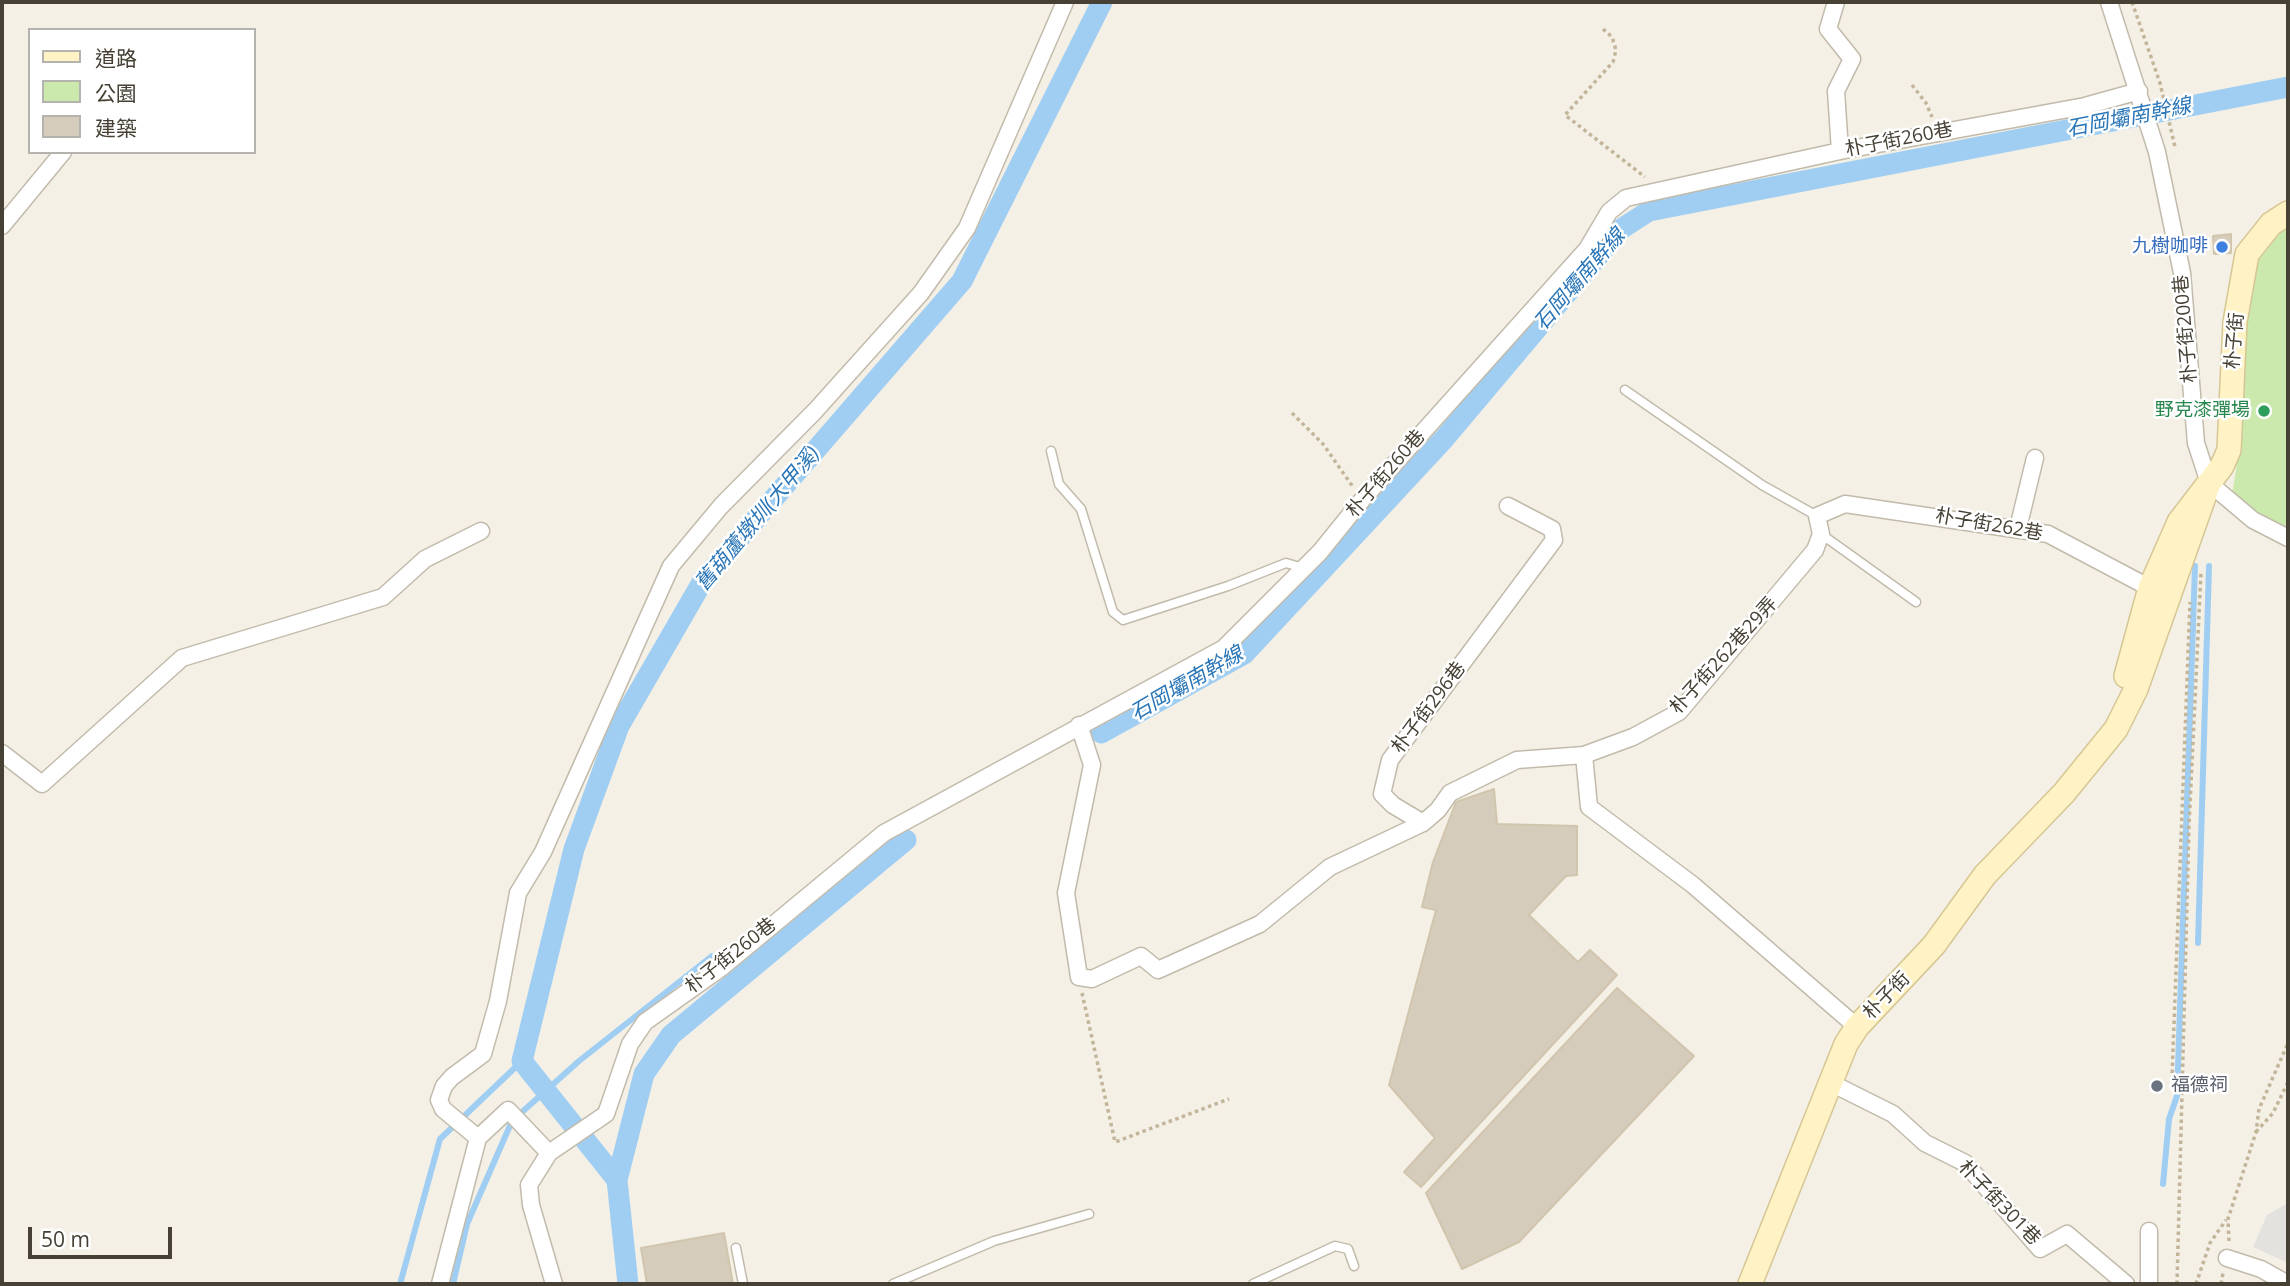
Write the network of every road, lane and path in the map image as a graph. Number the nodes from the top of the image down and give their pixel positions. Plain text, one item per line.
1 (1065, 2) edge
2 (1836, 2) edge
3 (2109, 2) edge
4 (2132, 2) edge
5 (1603, 29) dead end
6 (1912, 85) dead end
7 (2139, 90) junction
8 (1938, 132) junction
9 (1840, 152) junction
10 (61, 154) edge
11 (2176, 156) dead end
12 (1660, 189) junction
13 (2288, 213) edge
14 (2, 226) edge
15 (1625, 390) dead end
16 (1293, 413) dead end
17 (1051, 452) dead end
18 (2035, 458) dead end
19 (2209, 483) junction
20 (1362, 500) junction
21 (1508, 506) dead end
22 (1817, 516) junction
23 (2018, 528) junction
24 (481, 531) dead end
25 (1821, 534) junction
26 (2288, 538) edge
27 (2201, 561) dead end
28 (1303, 568) junction
29 (2150, 588) junction
30 (2190, 598) dead end
31 (1916, 602) dead end
32 (2195, 659) junction
33 (2189, 660) junction
34 (1079, 725) junction
35 (2098, 752) junction
36 (2, 753) edge
37 (2192, 753) junction
38 (2185, 754) junction
39 (1584, 755) junction
40 (1423, 823) junction
41 (2189, 826) junction
42 (2182, 827) junction
43 (2188, 883) junction
44 (2180, 885) junction
45 (2186, 940) junction
46 (2178, 942) junction
47 (1079, 977) junction
48 (2175, 1015) junction
49 (2184, 1015) junction
50 (1857, 1027) junction
51 (2288, 1043) edge
52 (2182, 1077) junction
53 (2288, 1082) edge
54 (1831, 1083) junction
55 (1229, 1099) dead end
56 (2256, 1132) junction
57 (478, 1138) junction
58 (549, 1153) junction
59 (1089, 1214) dead end
60 (2149, 1231) dead end
61 (736, 1248) dead end
62 (2227, 1258) junction
63 (1354, 1266) dead end
64 (440, 1284) edge
65 (554, 1284) edge
66 (743, 1284) edge
67 (893, 1284) edge
68 (1253, 1284) edge
69 (1750, 1284) edge
70 (2126, 1284) edge
71 (2149, 1284) edge
72 (2177, 1284) edge
73 (2221, 1284) edge
74 (2288, 1284) edge

1 - 57 street
2 - 9 street
3 - 7 street, 朴子街200巷
4 - 11 path
5 - 12 path
6 - 8 path
7 - 8 street, 朴子街260巷
7 - 19 street, 朴子街200巷
8 - 9 street, 朴子街260巷
9 - 12 street, 朴子街260巷
10 - 14 street
12 - 20 street, 朴子街260巷
13 - 19 street, 朴子街
15 - 22 lane
16 - 20 path
17 - 28 lane
18 - 23 street
19 - 26 street
19 - 29 street, 朴子街
19 - 35 street, 朴子街
20 - 28 street, 朴子街260巷
21 - 40 street, 朴子街296巷
22 - 23 street, 朴子街262巷
22 - 25 street
23 - 29 street, 朴子街262巷
24 - 36 street
25 - 31 lane
25 - 39 street, 朴子街262巷29弄
27 - 32 path
28 - 34 street, 朴子街260巷
29 - 35 street, 朴子街
30 - 33 path
32 - 33 path
32 - 37 path
33 - 38 path
34 - 47 street
34 - 58 street, 朴子街260巷
35 - 50 street, 朴子街
37 - 38 path
37 - 41 path
38 - 42 path
39 - 40 street
39 - 50 street
40 - 47 street
41 - 42 path
41 - 43 path
42 - 44 path
43 - 44 path
43 - 45 path
44 - 46 path
45 - 46 path
45 - 49 path
46 - 48 path
47 - 55 path
48 - 49 path
48 - 52 path
49 - 52 path
50 - 54 street, 朴子街
51 - 56 path
52 - 72 path
53 - 56 path
54 - 69 street, 朴子街
54 - 70 street, 朴子街301巷
56 - 62 path
57 - 58 street
57 - 64 street
58 - 65 street, 朴子街260巷
59 - 67 lane
60 - 71 street
61 - 66 lane
62 - 73 path
62 - 74 street
63 - 68 lane

